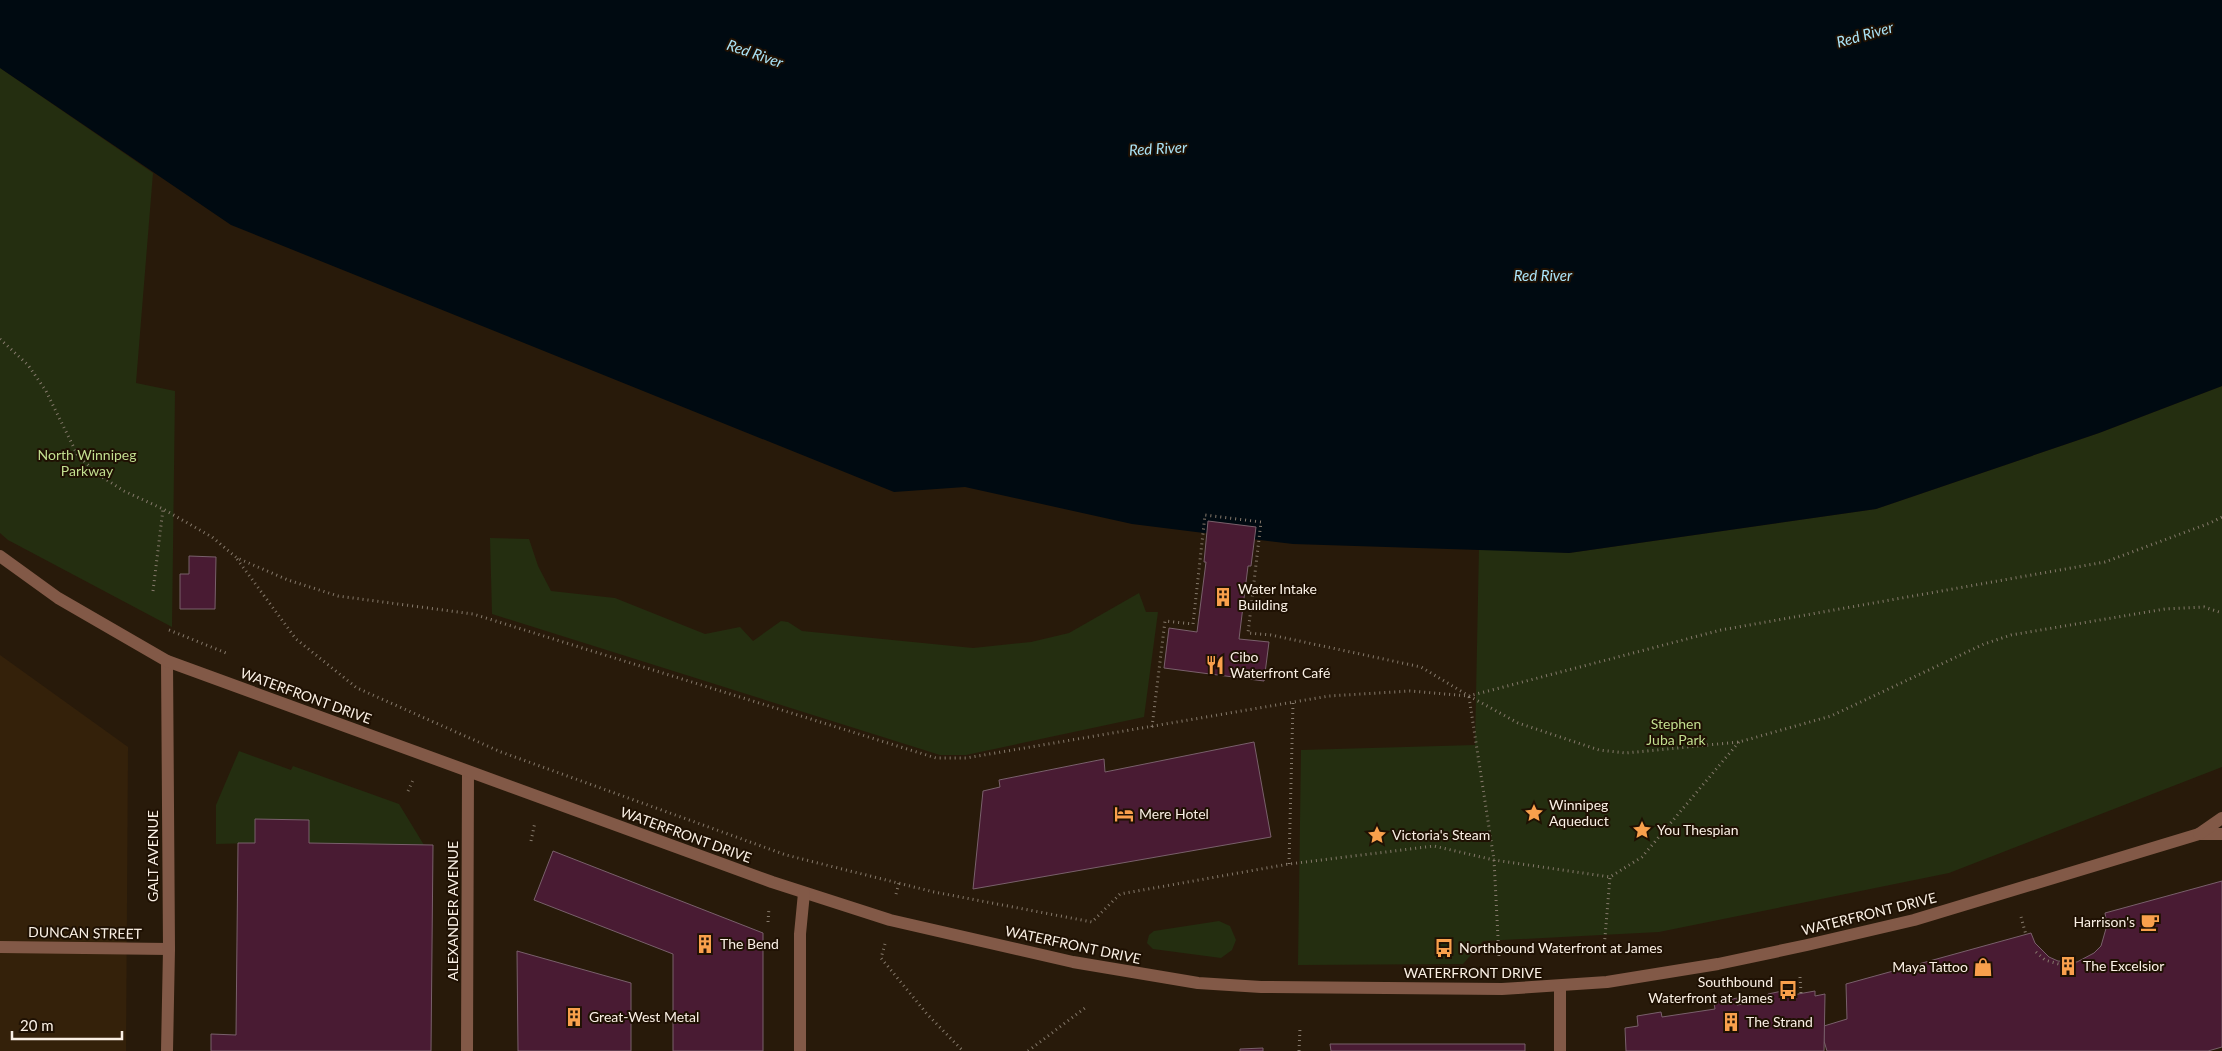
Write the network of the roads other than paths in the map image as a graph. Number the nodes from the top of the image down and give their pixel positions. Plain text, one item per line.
1 (0, 556) edge
2 (167, 661) junction
3 (468, 772) junction
4 (2222, 818) edge
5 (2199, 834) junction
6 (2222, 834) edge
7 (804, 893) junction
8 (0, 947) edge
9 (169, 949) junction
10 (1560, 986) junction
11 (167, 1051) edge
12 (467, 1051) edge
13 (800, 1051) edge
14 (1560, 1051) edge

1 - 2 street, WATERFRONT DRIVE
2 - 3 street, WATERFRONT DRIVE
2 - 9 street, GALT AVENUE
3 - 7 street, WATERFRONT DRIVE
3 - 12 street, ALEXANDER AVENUE
4 - 5 street, WATERFRONT DRIVE
5 - 6 street, WATERFRONT DRIVE
5 - 10 street, WATERFRONT DRIVE
7 - 10 street, WATERFRONT DRIVE
7 - 13 street
8 - 9 street, DUNCAN STREET
9 - 11 street, GALT AVENUE
10 - 14 street

